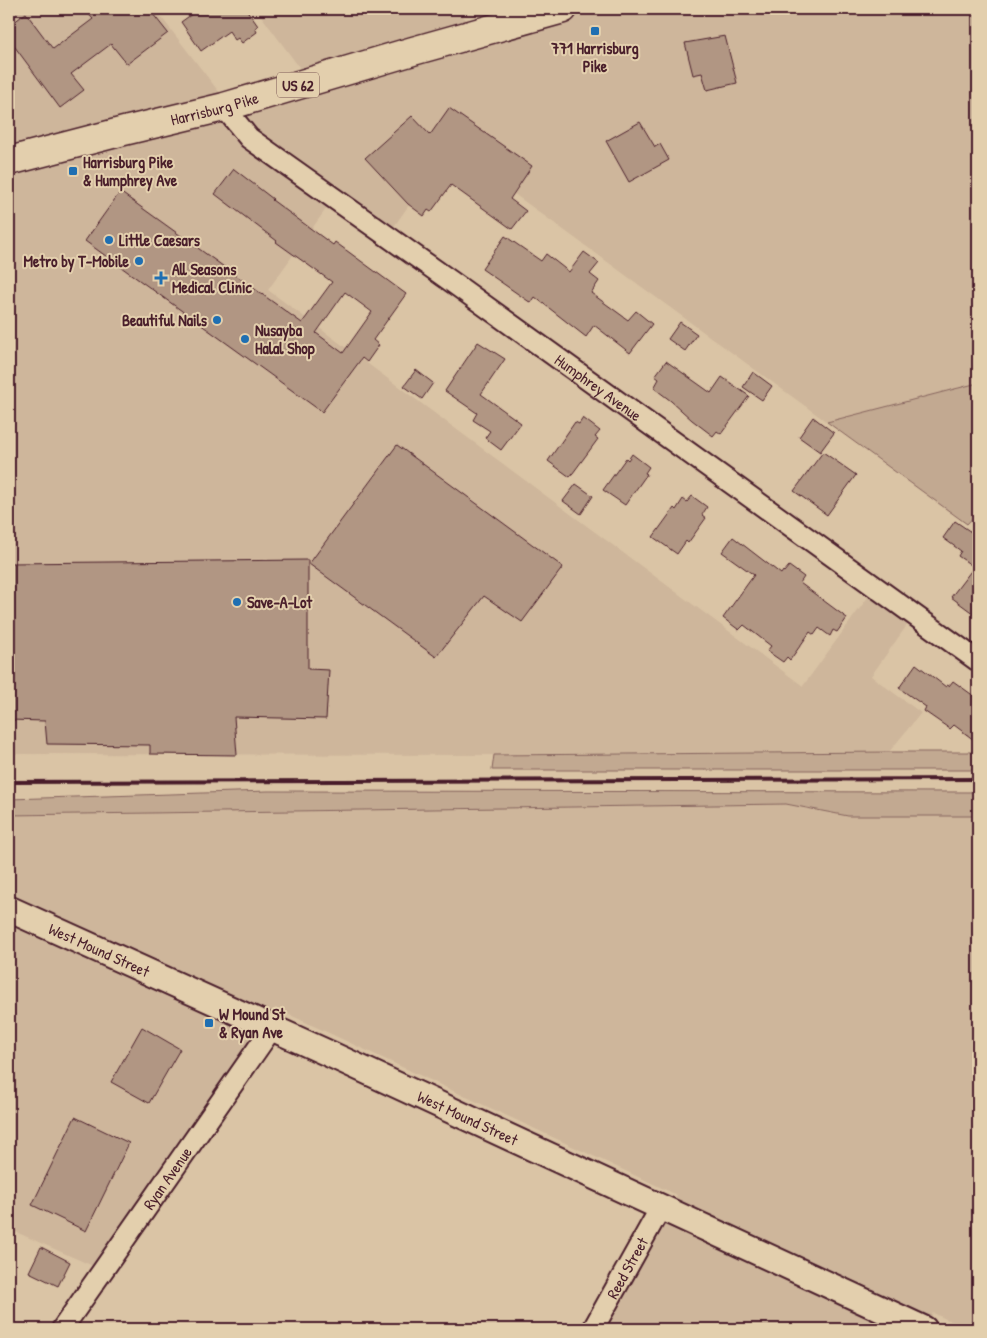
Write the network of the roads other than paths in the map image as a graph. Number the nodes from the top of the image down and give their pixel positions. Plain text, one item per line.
1 (563, 9) edge
2 (224, 107) junction
3 (9, 161) edge
4 (978, 661) edge
5 (9, 908) edge
6 (272, 1028) junction
7 (661, 1207) junction
8 (62, 1329) edge
9 (593, 1329) edge
10 (924, 1329) edge

1 - 2 main road, Harrisburg Pike / US 62
2 - 3 main road, Harrisburg Pike / US 62
2 - 4 street, Humphrey Avenue
5 - 6 street, West Mound Street
6 - 7 street, West Mound Street
6 - 8 street, Ryan Avenue
7 - 9 street, Reed Street
7 - 10 street, West Mound Street

